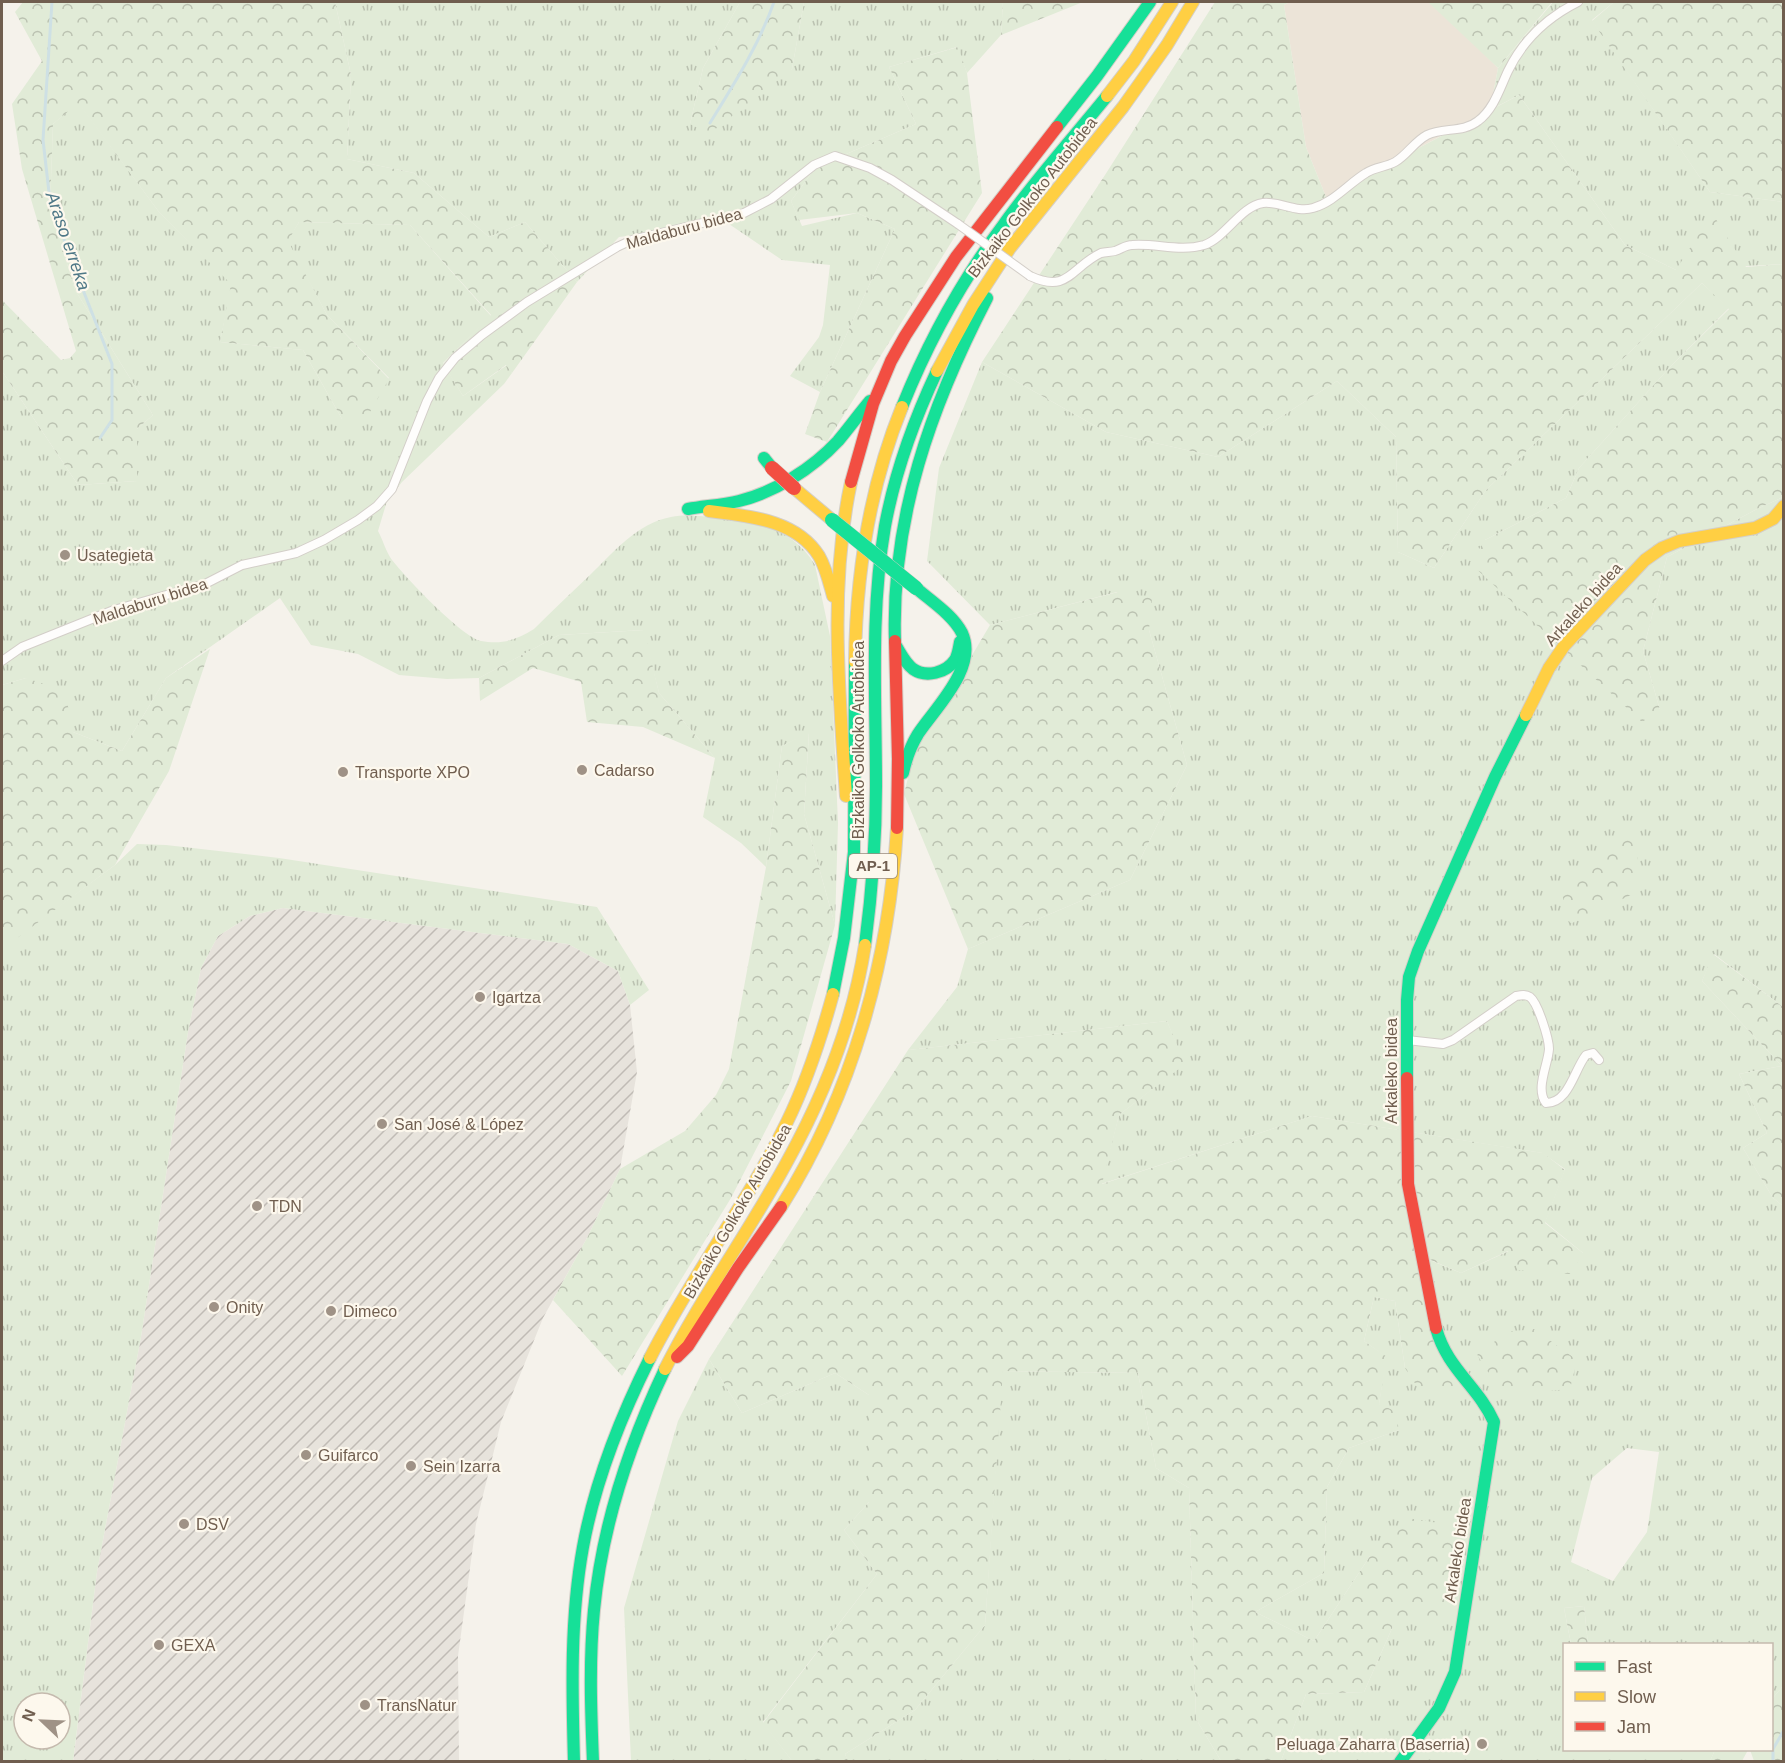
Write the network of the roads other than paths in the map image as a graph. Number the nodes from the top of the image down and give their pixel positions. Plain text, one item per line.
1 (1150, 2) edge
2 (1172, 2) edge
3 (1193, 2) edge
4 (1578, 2) edge
5 (998, 267) junction
6 (876, 395) junction
7 (768, 463) dead end
8 (1784, 507) edge
9 (836, 605) junction
10 (959, 630) junction
11 (894, 643) junction
12 (2, 662) edge
13 (899, 792) junction
14 (855, 824) junction
15 (1407, 1040) junction
16 (1599, 1060) dead end
17 (665, 1369) junction
18 (574, 1761) edge
19 (593, 1761) edge
20 (1400, 1761) edge

1 - 6 main road
2 - 14 main road, Bizkaiko Golkoko Autobidea / AP-1
3 - 5 main road, Bizkaiko Golkoko Autobidea / AP-1
4 - 12 street, Maldaburu bidea, bridge
5 - 11 main road
5 - 17 main road, Bizkaiko Golkoko Autobidea / AP-1
6 - 9 main road
6 - 9 main road
7 - 10 main road, bridge
8 - 15 main road, Arkaleko bidea
9 - 14 main road
10 - 11 main road
10 - 13 main road
11 - 13 main road
13 - 17 main road
14 - 18 main road, Bizkaiko Golkoko Autobidea / AP-1
15 - 16 street
15 - 20 main road, Arkaleko bidea
17 - 19 main road, Bizkaiko Golkoko Autobidea / AP-1

